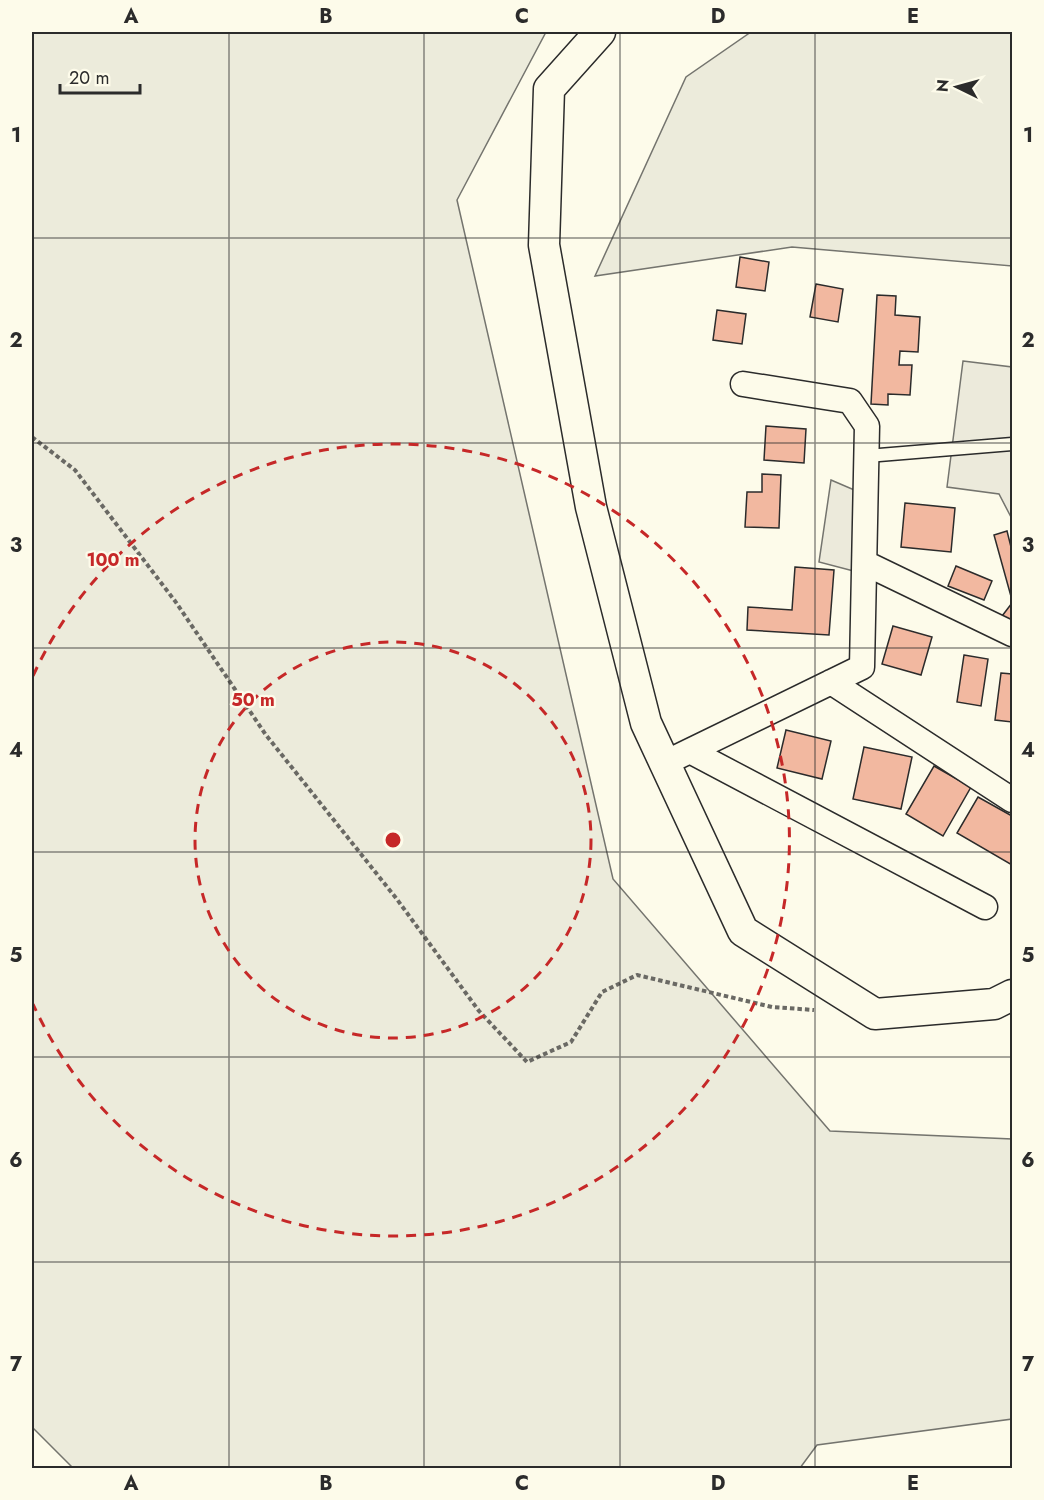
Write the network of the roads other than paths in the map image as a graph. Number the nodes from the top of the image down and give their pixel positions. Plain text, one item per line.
1 (600, 32) edge
2 (743, 384) dead end
3 (1012, 444) edge
4 (867, 456) junction
5 (865, 563) junction
6 (1012, 634) edge
7 (831, 681) junction
8 (677, 757) junction
9 (1012, 800) edge
10 (985, 907) dead end
11 (1012, 995) edge

1 - 8 street
2 - 4 street
3 - 4 lane
4 - 5 street
5 - 6 street
5 - 7 street
7 - 8 street
7 - 9 street
8 - 10 street
8 - 11 street

